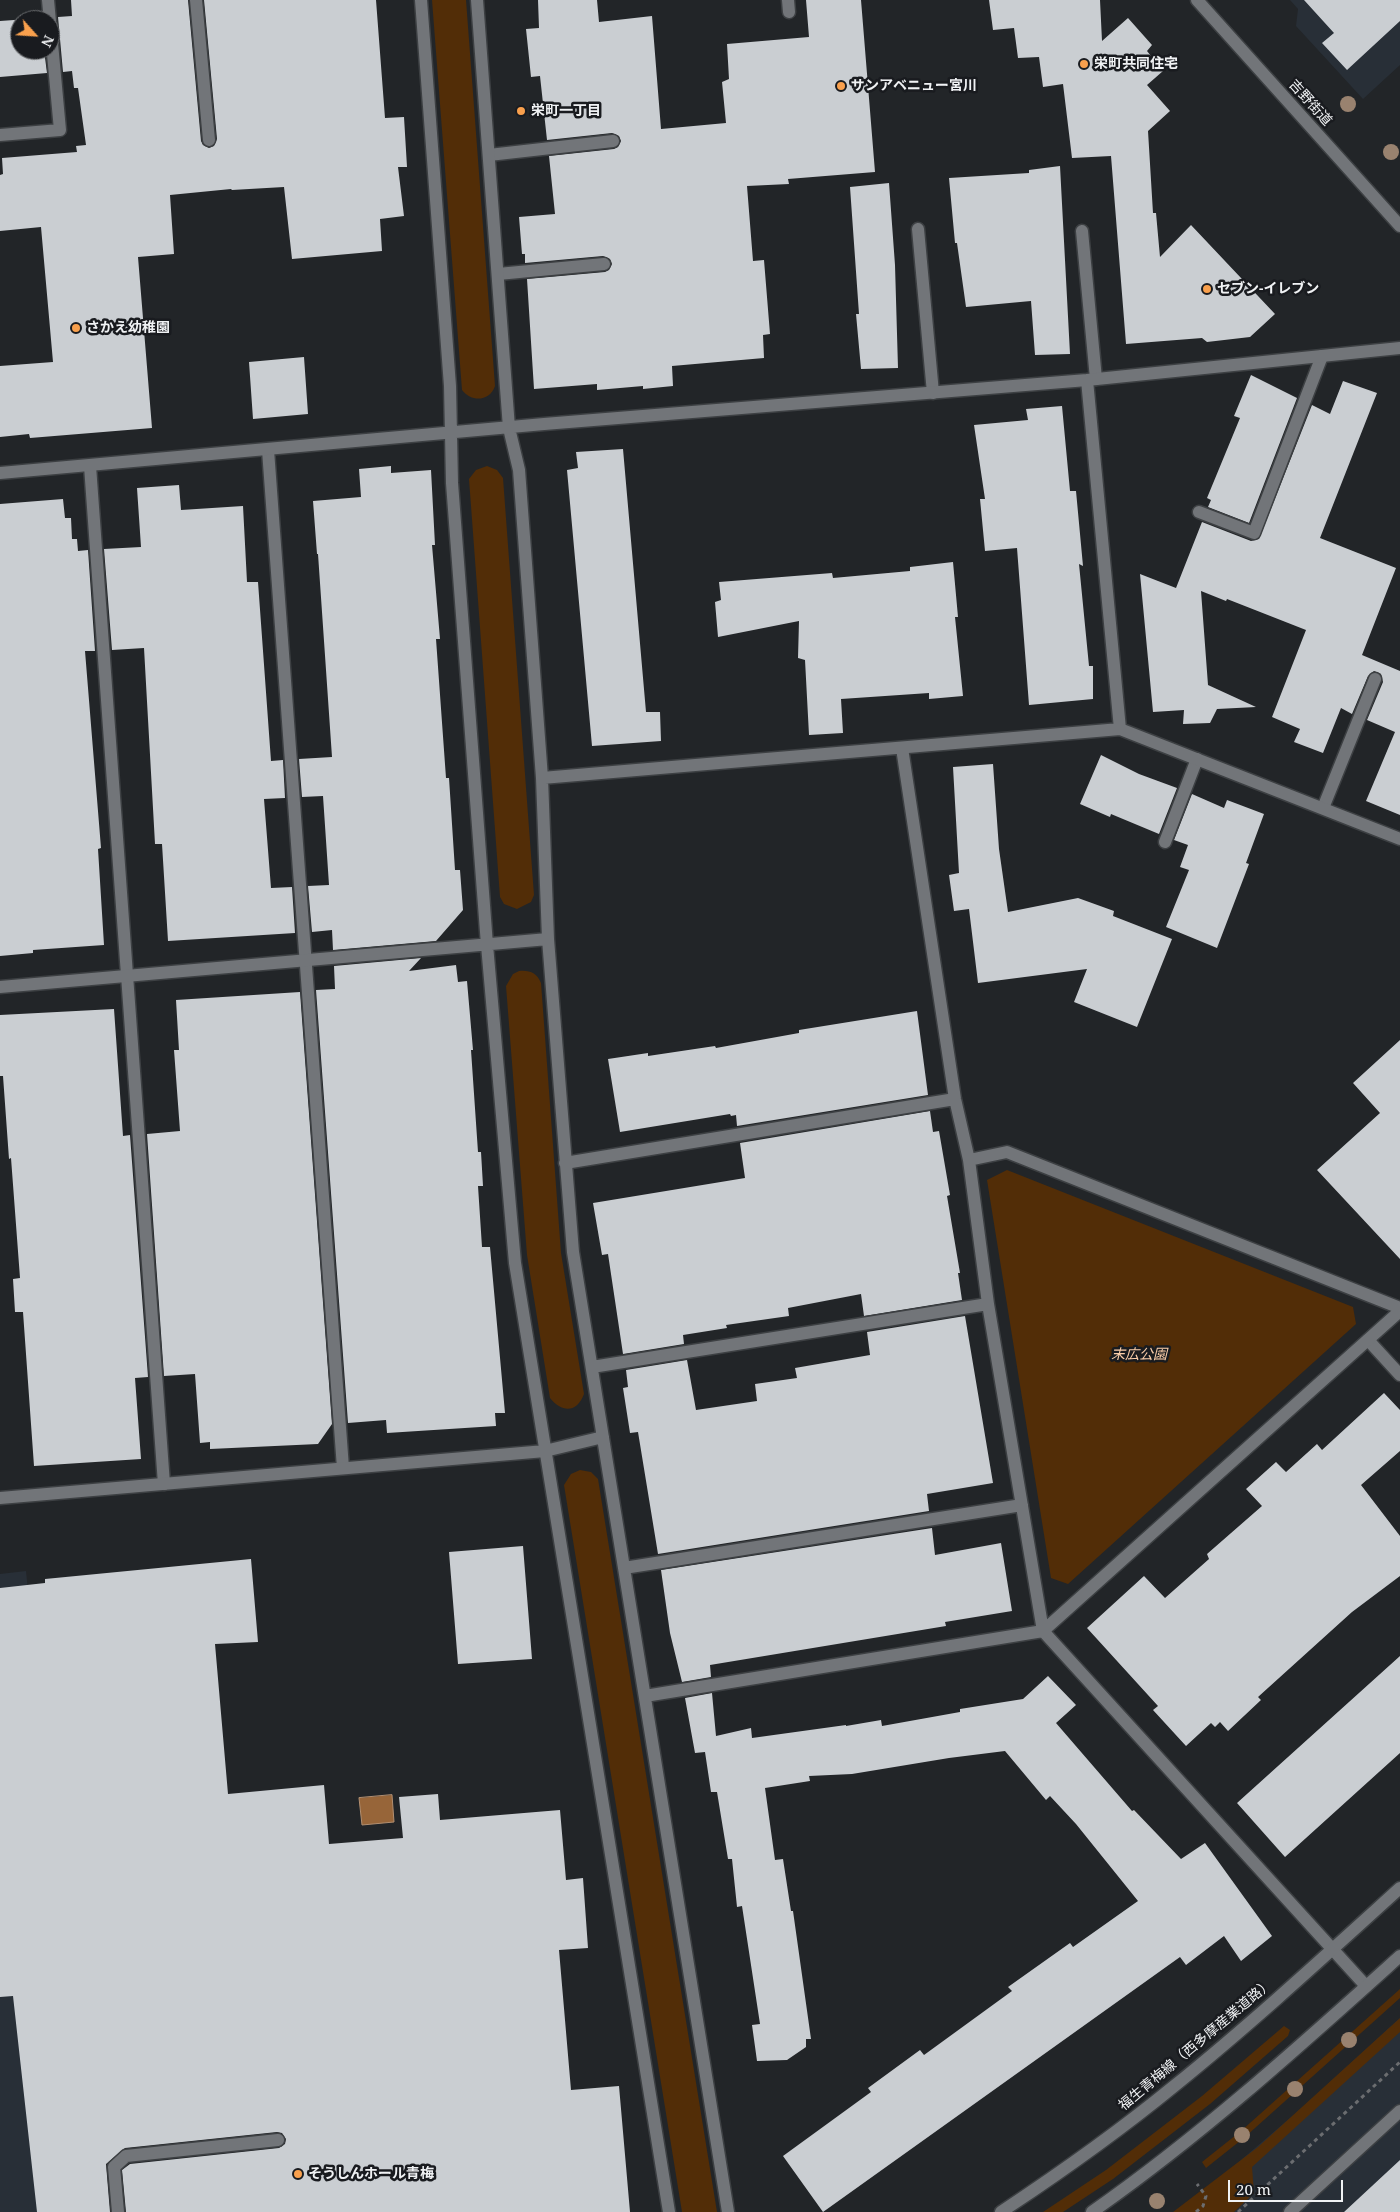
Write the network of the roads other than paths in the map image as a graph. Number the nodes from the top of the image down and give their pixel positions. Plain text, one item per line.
1 (48, 0) edge
2 (196, 0) edge
3 (421, 0) edge
4 (477, 0) edge
5 (1197, 0) edge
6 (0, 135) edge
7 (209, 140) dead end
8 (613, 141) dead end
9 (489, 155) junction
10 (1400, 226) edge
11 (918, 229) dead end
12 (1082, 231) dead end
13 (604, 264) dead end
14 (498, 274) junction
15 (1400, 348) edge
16 (1322, 356) junction
17 (1091, 380) junction
18 (933, 393) junction
19 (509, 428) junction
20 (452, 434) junction
21 (268, 450) junction
22 (90, 466) junction
23 (0, 473) edge
24 (1199, 512) dead end
25 (1375, 679) dead end
26 (1120, 729) junction
27 (902, 748) junction
28 (1197, 759) junction
29 (542, 778) junction
30 (1323, 808) junction
31 (1400, 839) edge
32 (1165, 842) dead end
33 (548, 939) junction
34 (487, 945) junction
35 (306, 960) junction
36 (127, 976) junction
37 (0, 987) edge
38 (954, 1099) junction
39 (969, 1160) junction
40 (565, 1163) junction
41 (988, 1304) junction
42 (1400, 1310) edge
43 (1368, 1340) junction
44 (592, 1368) junction
45 (1400, 1375) edge
46 (603, 1437) junction
47 (545, 1451) junction
48 (343, 1468) junction
49 (164, 1484) junction
50 (0, 1498) edge
51 (1022, 1505) junction
52 (624, 1568) junction
53 (1042, 1631) junction
54 (645, 1696) junction
55 (1400, 1888) edge
56 (1332, 1949) junction
57 (1400, 1956) edge
58 (1366, 1986) junction
59 (1400, 2111) edge
60 (278, 2140) dead end
61 (118, 2212) edge
62 (669, 2212) edge
63 (728, 2212) edge
64 (1001, 2212) edge
65 (1092, 2212) edge
66 (1290, 2212) edge

1 - 6 street
2 - 7 street
3 - 20 street
4 - 9 street
5 - 10 street, 吉野街道
8 - 9 street
9 - 14 street
11 - 18 street
12 - 17 street
13 - 14 street
14 - 19 street
15 - 16 street
16 - 17 street
16 - 24 street
17 - 18 street
17 - 26 street
18 - 19 street
19 - 20 street
19 - 29 street
20 - 21 street
20 - 34 street
21 - 22 street
21 - 35 street
22 - 23 street
22 - 36 street
25 - 30 street
26 - 27 street
26 - 28 street
27 - 29 street
27 - 38 street
28 - 30 street
28 - 32 street
29 - 33 street
30 - 31 street
33 - 34 street
33 - 40 street
34 - 35 street
34 - 47 street
35 - 36 street
35 - 48 street
36 - 37 street
36 - 49 street
38 - 39 street
38 - 40 street
39 - 41 street
39 - 42 street
40 - 44 street
41 - 44 street
41 - 51 street
42 - 43 street
43 - 45 street
43 - 53 street
44 - 46 street
46 - 47 street
46 - 52 street
47 - 48 street
47 - 62 street
48 - 49 street
49 - 50 street
51 - 52 street
51 - 53 street
52 - 54 street
53 - 54 street
53 - 56 street
54 - 63 street
55 - 56 street, 福生青梅線（西多摩産業道路）
56 - 58 street
56 - 64 street, 福生青梅線（西多摩産業道路）
57 - 58 street
58 - 65 street
59 - 66 street
60 - 61 street

